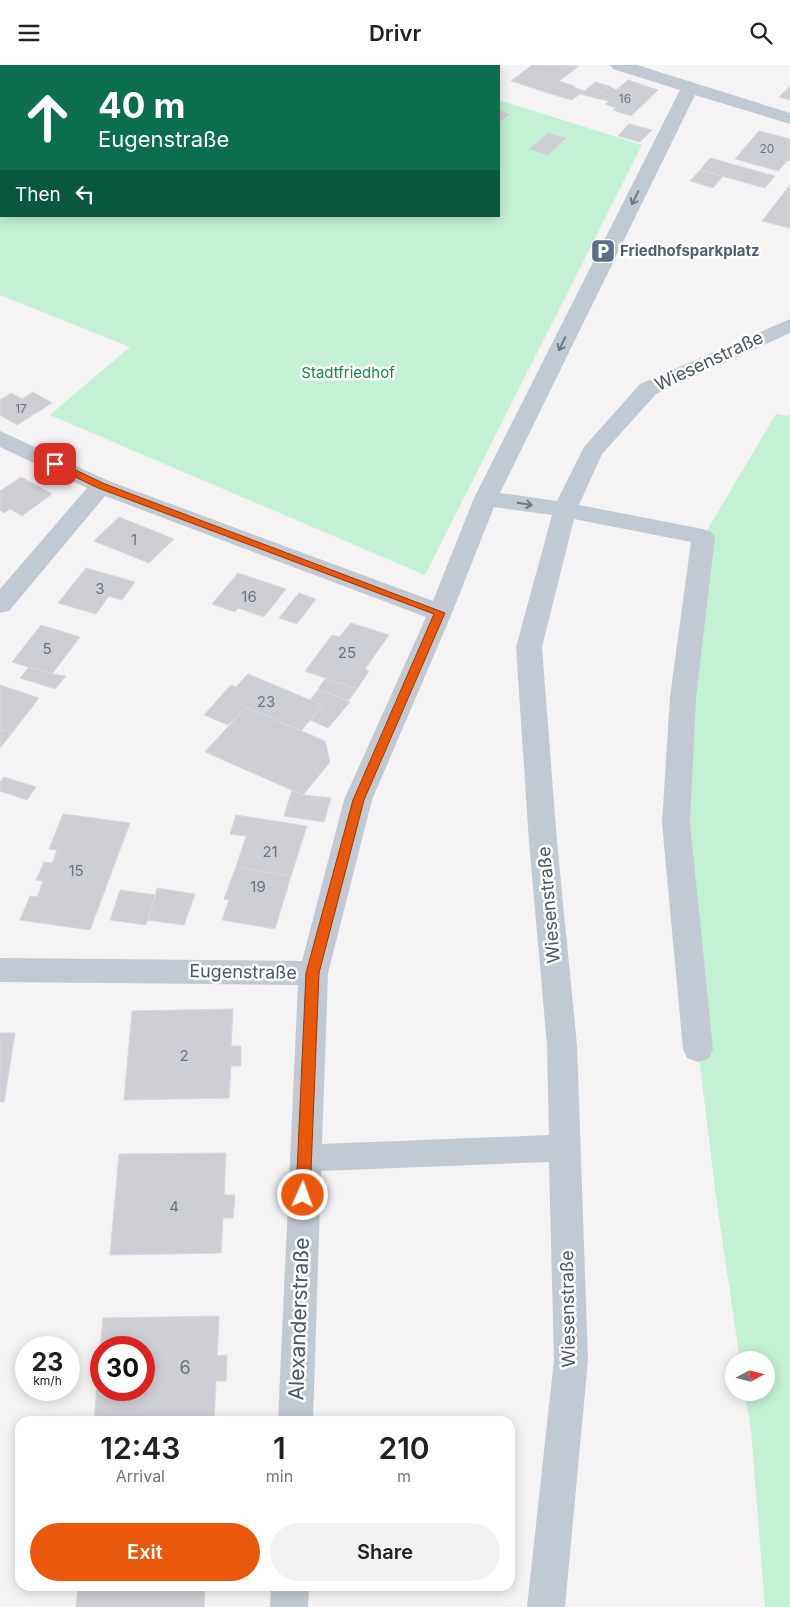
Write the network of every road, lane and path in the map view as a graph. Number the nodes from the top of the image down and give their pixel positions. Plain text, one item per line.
1 (619, 65) edge
2 (690, 88) junction
3 (790, 119) edge
4 (790, 325) edge
5 (0, 439) edge
6 (102, 486) junction
7 (486, 498) junction
8 (565, 510) junction
9 (0, 605) edge
10 (440, 613) junction
11 (0, 969) edge
12 (312, 973) junction
13 (698, 1049) dead end
14 (564, 1148) junction
15 (304, 1158) junction
16 (295, 1416) edge
17 (290, 1591) edge
18 (289, 1607) edge
19 (546, 1607) edge

1 - 2 street
2 - 3 street
2 -> 7 street, Eugenstraße
4 - 8 street, Wiesenstraße
5 - 6 street
6 - 9 street
6 - 10 street
7 -> 8 street
7 - 10 street, Eugenstraße
8 - 13 street
8 - 14 street, Wiesenstraße
10 - 12 street, Eugenstraße
11 - 12 street, Eugenstraße
12 - 15 street, Alexanderstraße
14 - 15 street
14 - 19 street, Wiesenstraße
15 - 16 street, Alexanderstraße
17 - 18 street

